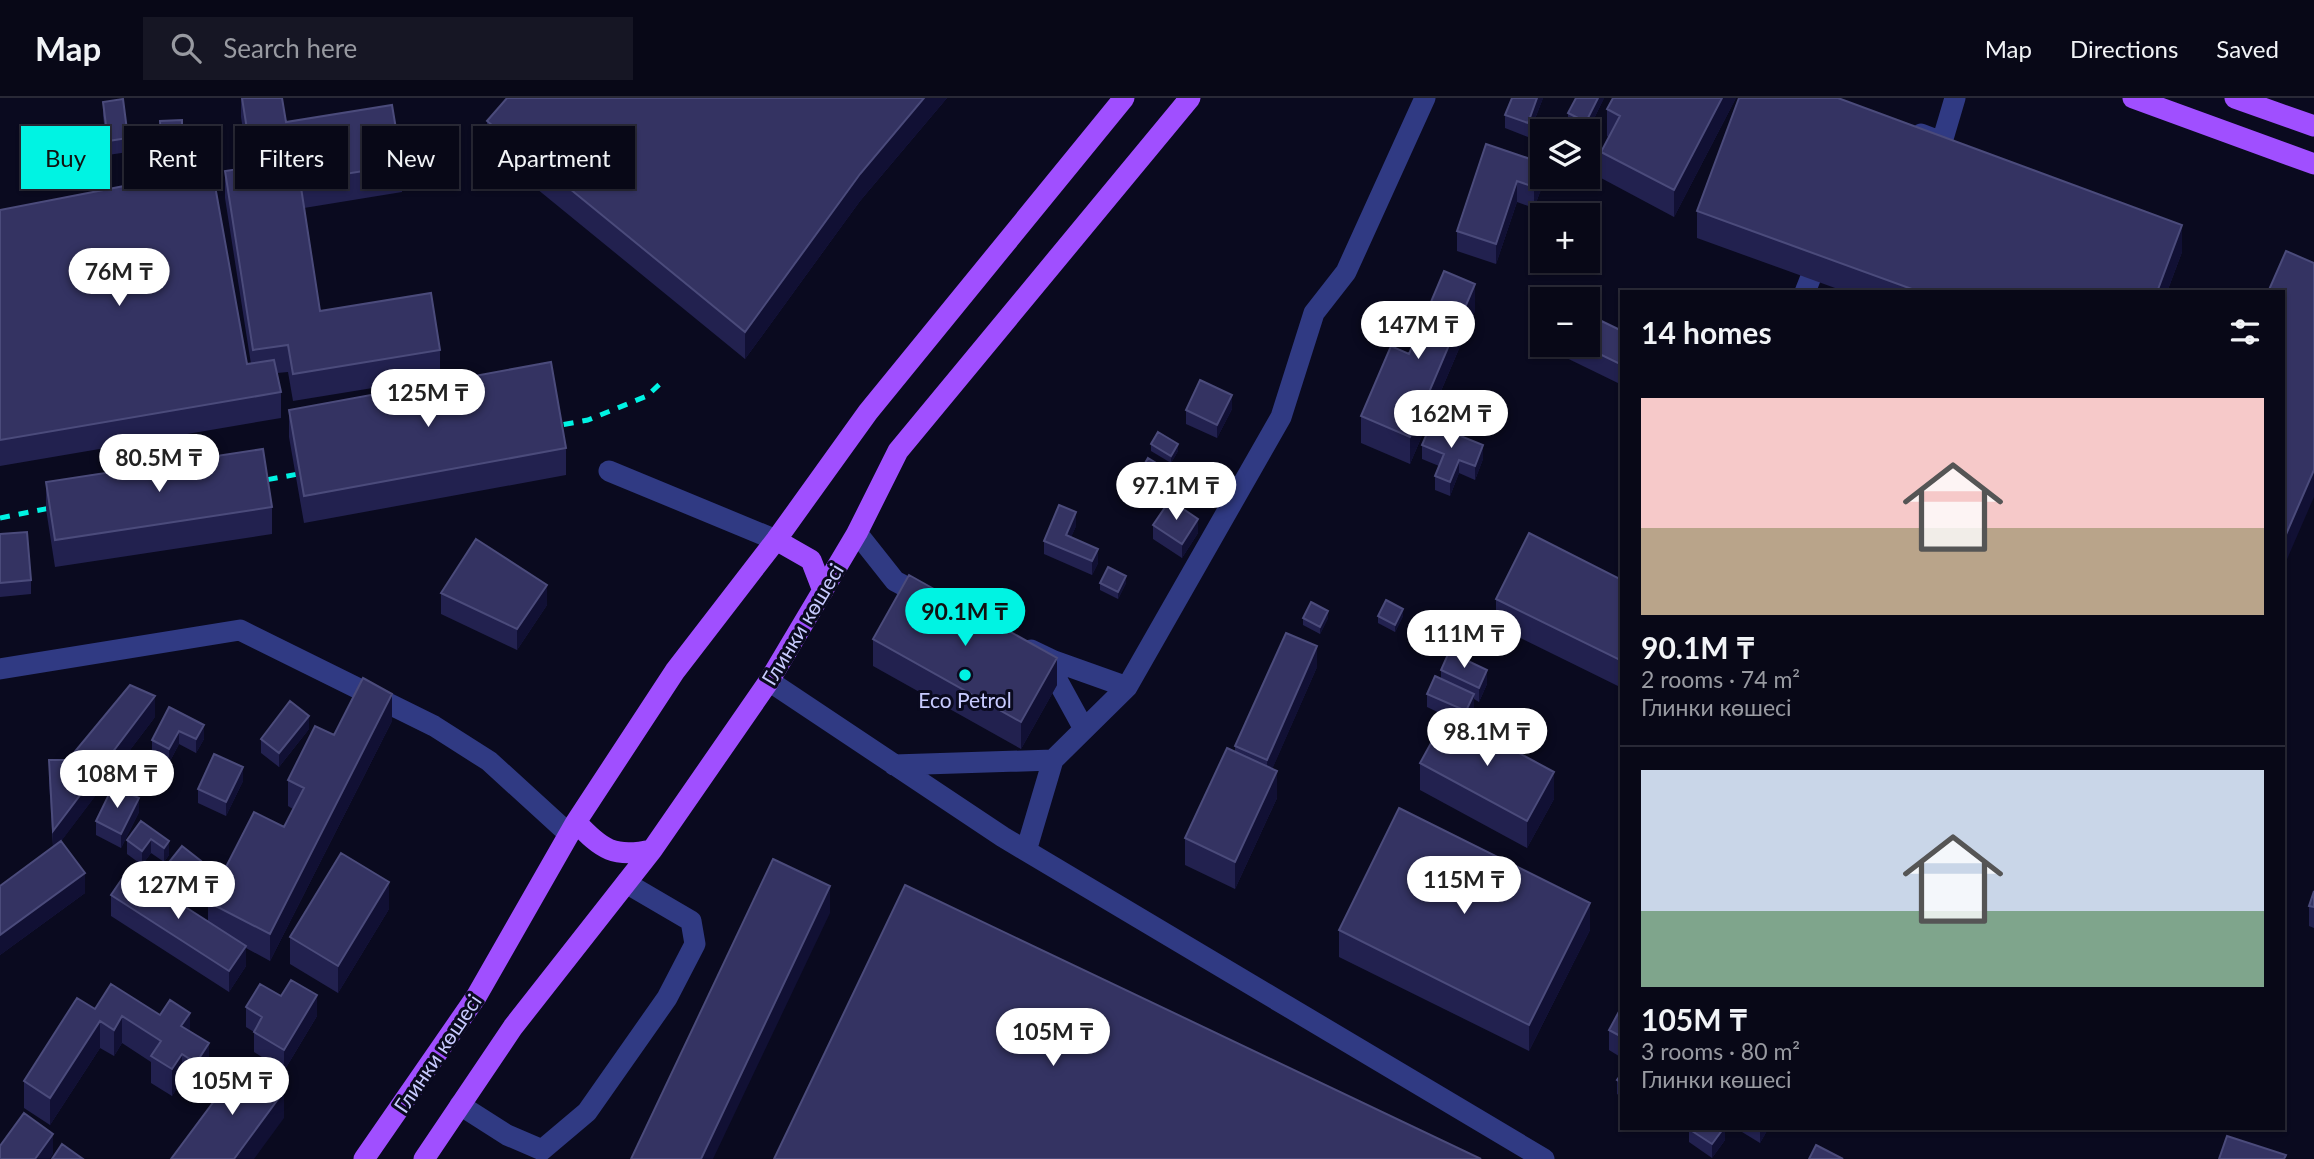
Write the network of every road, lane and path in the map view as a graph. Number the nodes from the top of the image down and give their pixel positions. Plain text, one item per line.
1 (1124, 98) edge
2 (1190, 98) edge
3 (1425, 98) edge
4 (1955, 98) edge
5 (2133, 98) edge
6 (2235, 98) edge
7 (1896, 126) edge
8 (2314, 126) edge
9 (2314, 164) edge
10 (1829, 230) edge
11 (1806, 290) edge
12 (609, 471) dead end
13 (857, 533) junction
14 (776, 540) junction
15 (823, 591) junction
16 (951, 610) edge
17 (1008, 639) edge
18 (1044, 656) junction
19 (0, 668) edge
20 (769, 681) junction
21 (1127, 687) junction
22 (1084, 729) junction
23 (1053, 760) junction
24 (894, 765) junction
25 (572, 828) junction
26 (652, 850) junction
27 (1026, 851) junction
28 (626, 883) junction
29 (460, 1105) junction
30 (365, 1159) edge
31 (424, 1159) edge
32 (1544, 1159) edge

1 - 14 main road, Глинки көшесі
2 - 13 main road, Глинки көшесі
3 - 21 street
4 - 7 street
5 - 9 main road
6 - 8 main road
10 - 11 street
12 - 14 street
13 - 15 main road, Глинки көшесі
13 - 16 street
14 - 15 main road
14 - 25 main road, Глинки көшесі
15 - 20 main road, Глинки көшесі
17 - 18 street
18 - 21 street
18 - 22 street
19 - 25 street
20 - 24 street
20 - 26 main road, Глинки көшесі
21 - 22 street
22 - 23 street
23 - 24 street
23 - 27 street
24 - 27 street
25 - 26 main road
25 - 30 main road, Глинки көшесі
26 - 28 main road, Глинки көшесі
27 - 32 street
28 - 29 main road, Глинки көшесі
28 - 29 street
29 - 31 main road, Глинки көшесі

